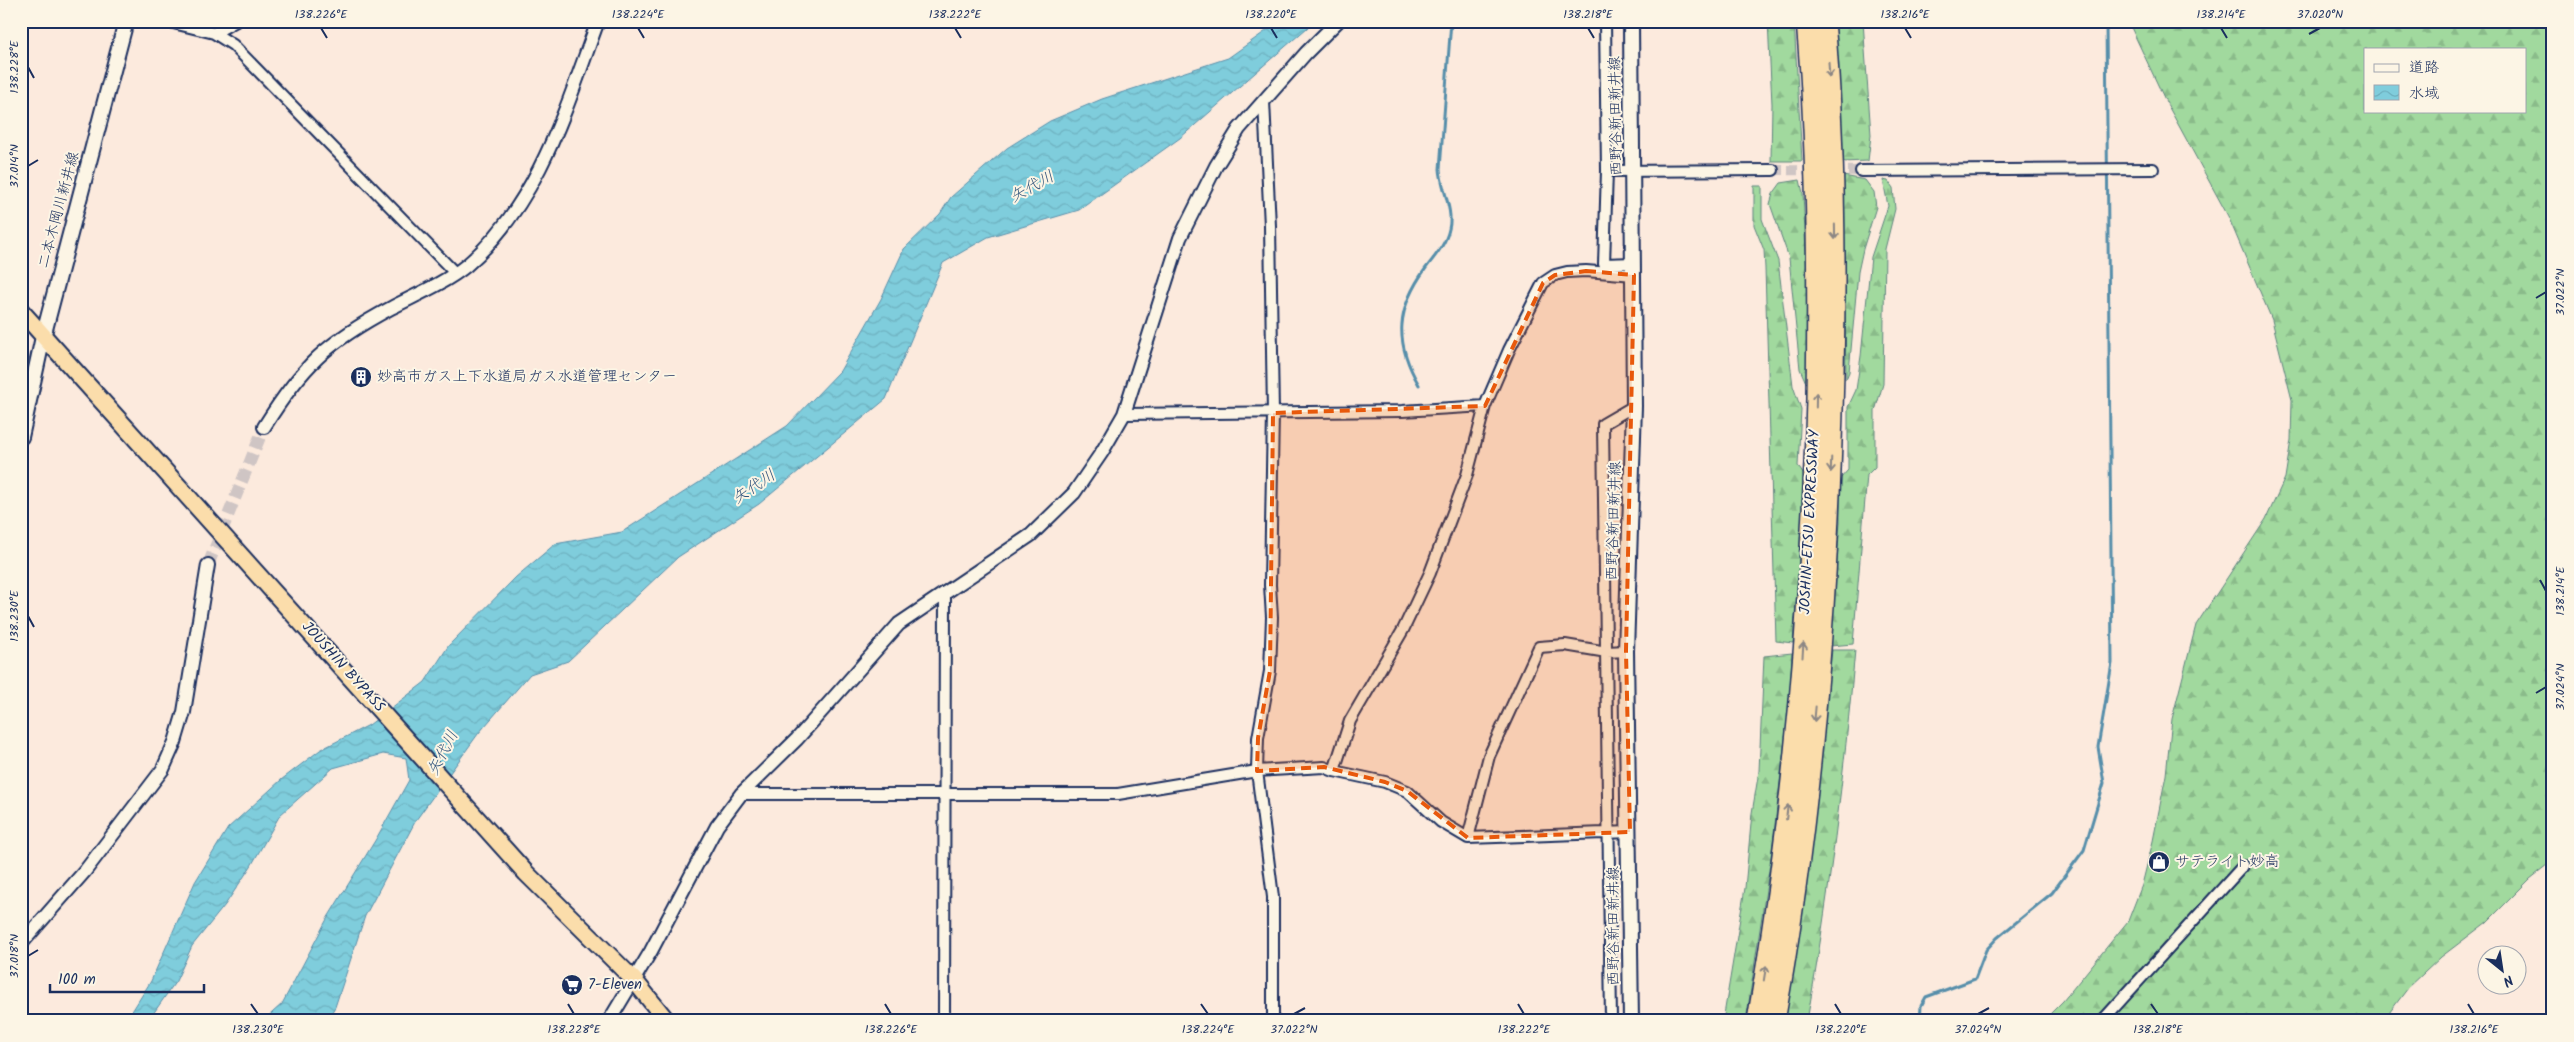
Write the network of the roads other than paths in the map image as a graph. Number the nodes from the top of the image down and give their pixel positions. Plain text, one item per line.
1 (126, 21) edge
2 (165, 21) edge
3 (236, 21) edge
4 (598, 21) edge
5 (1338, 21) edge
6 (1605, 21) edge
7 (1631, 21) edge
8 (1806, 21) edge
9 (1825, 21) edge
10 (214, 32) junction
11 (1264, 101) junction
12 (2153, 169) dead end
13 (1607, 170) junction
14 (1633, 170) junction
15 (1774, 170) tunnel mouth
16 (1861, 170) tunnel mouth
17 (1634, 269) junction
18 (455, 274) junction
19 (21, 311) edge
20 (43, 336) junction
21 (1485, 406) junction
22 (1634, 406) junction
23 (1273, 413) junction
24 (1124, 414) junction
25 (264, 427) tunnel mouth
26 (21, 437) edge
27 (208, 565) tunnel mouth
28 (946, 592) junction
29 (1626, 651) junction
30 (1607, 652) junction
31 (1257, 771) junction
32 (1334, 771) junction
33 (741, 794) junction
34 (945, 795) junction
35 (1630, 832) junction
36 (1609, 833) junction
37 (1468, 838) junction
38 (2243, 866) dead end
39 (21, 944) edge
40 (634, 980) junction
41 (609, 1021) edge
42 (667, 1021) edge
43 (944, 1021) edge
44 (1274, 1021) edge
45 (1611, 1021) edge
46 (1631, 1021) edge
47 (1757, 1021) edge
48 (1775, 1021) edge
49 (2102, 1021) edge

1 - 20 main road, 二本木岡川新井線
2 - 10 street
3 - 10 street
4 - 18 street
5 - 11 street
6 - 13 street
7 - 14 main road, 西野谷新田新井線
47 -> 8 highway, JOSHIN-ETSU EXPRESSWAY
9 -> 48 highway, JOSHIN-ETSU EXPRESSWAY
10 - 18 street
11 - 23 street
11 - 24 street
12 - 16 street
13 - 14 street
13 - 17 street
14 - 15 street
14 - 17 main road, 西野谷新田新井線
17 - 21 street
17 - 22 main road, 西野谷新田新井線
18 - 25 street
19 - 20 highway, JOUSHIN BYPASS
20 - 26 main road, 二本木岡川新井線
20 - 40 highway, JOUSHIN BYPASS
21 - 23 street
21 - 32 street
22 - 29 main road, 西野谷新田新井線
22 - 30 street
23 - 24 street
23 - 31 street
24 - 28 street
27 - 39 street
28 - 33 street
28 - 34 street
29 - 30 street
29 - 35 main road, 西野谷新田新井線
30 - 36 street
30 - 37 street
31 - 32 street
31 - 34 street
31 - 44 street
32 - 37 street
33 - 34 street
33 - 40 street
34 - 43 street
35 - 36 street
35 - 46 main road, 西野谷新田新井線
36 - 37 street
36 - 45 street
38 - 49 street
40 - 41 street
40 - 42 highway, JOUSHIN BYPASS

